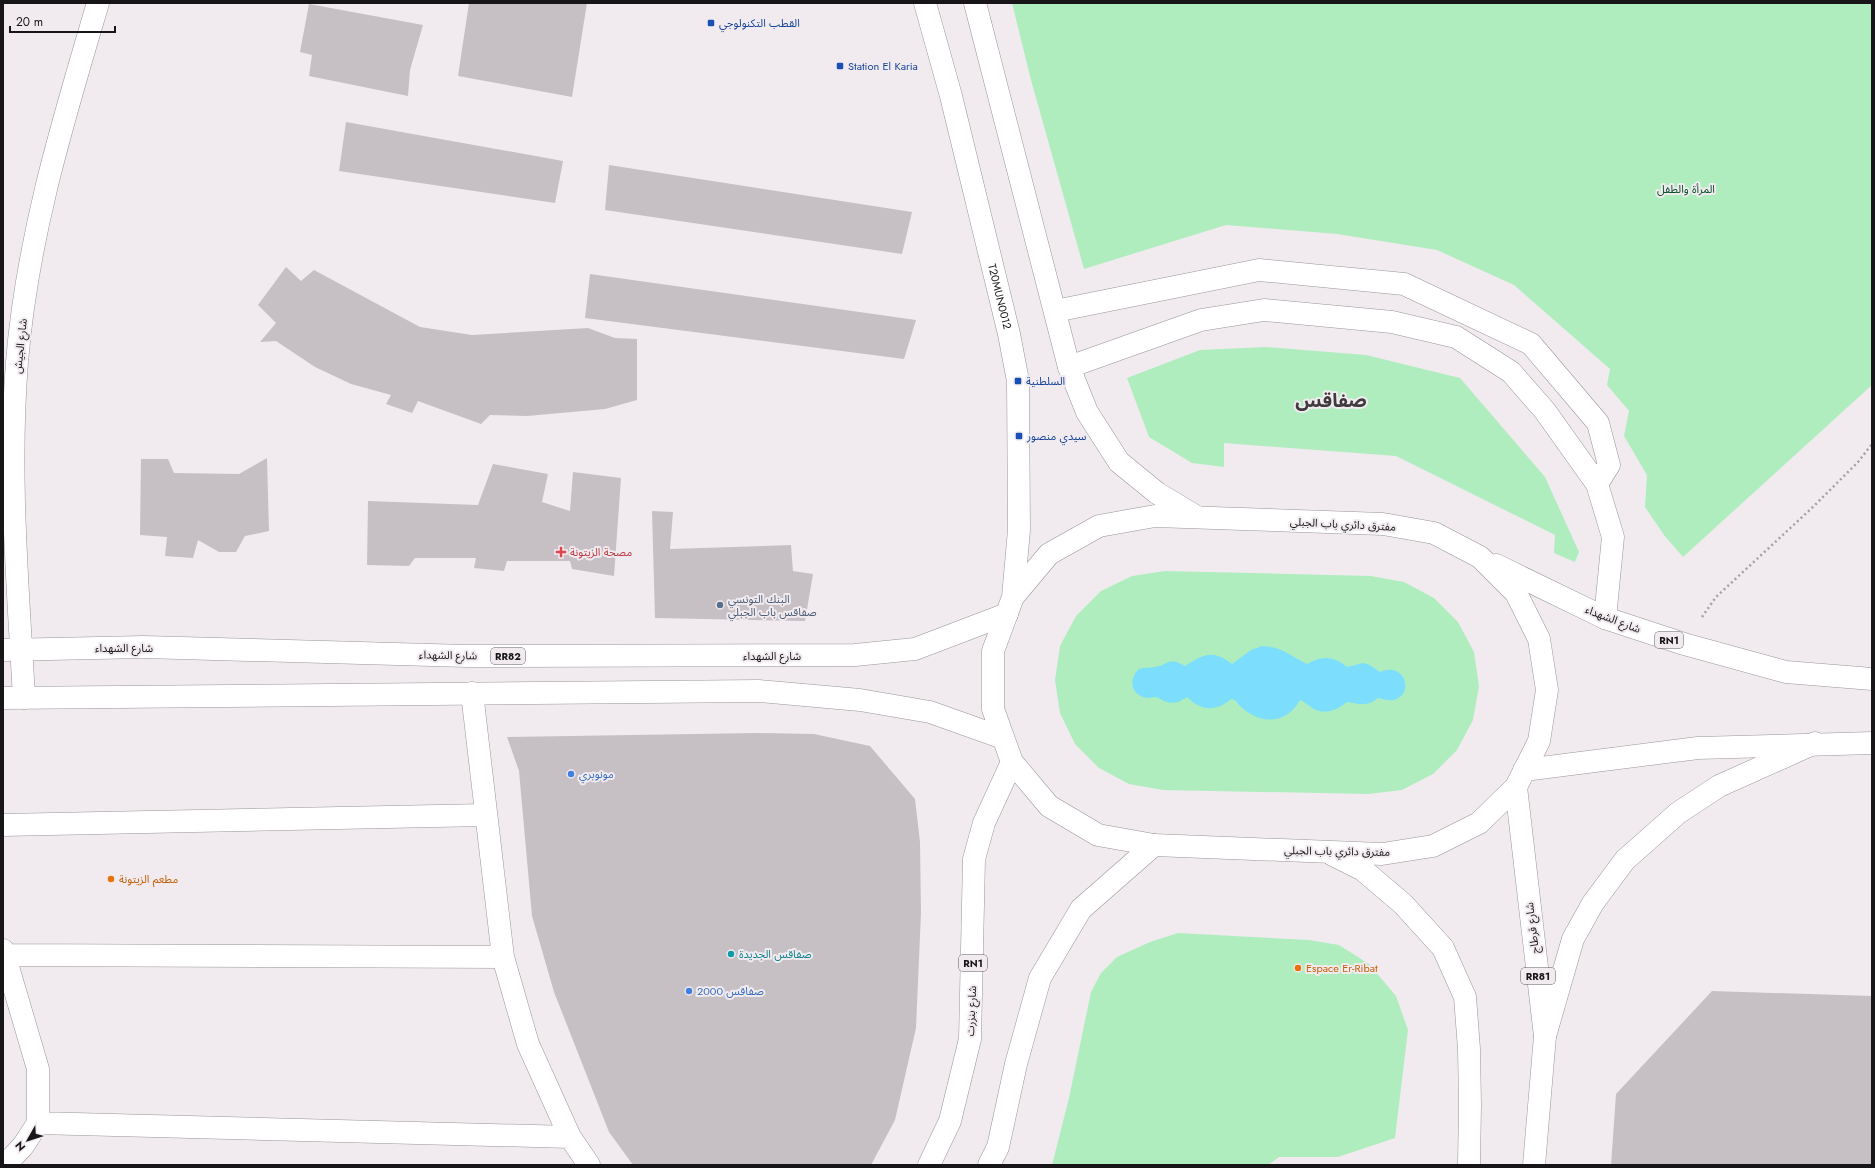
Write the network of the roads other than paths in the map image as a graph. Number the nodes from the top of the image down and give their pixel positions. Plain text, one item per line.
1 (98, 3) edge
2 (925, 3) edge
3 (975, 3) edge
4 (1055, 311) junction
5 (1069, 367) junction
6 (1597, 484) junction
7 (1198, 518) junction
8 (1480, 556) junction
9 (1010, 606) junction
10 (1605, 618) junction
11 (12, 649) edge
12 (1872, 679) edge
13 (472, 693) junction
14 (13, 698) edge
15 (1004, 738) junction
16 (1815, 743) junction
17 (1872, 743) edge
18 (1012, 762) junction
19 (1520, 778) junction
20 (485, 815) junction
21 (3, 825) edge
22 (1154, 845) junction
23 (1327, 852) junction
24 (4, 952) edge
25 (504, 957) junction
26 (1545, 1036) junction
27 (38, 1123) junction
28 (570, 1137) junction
29 (5, 1165) edge
30 (589, 1165) edge
31 (929, 1165) edge
32 (989, 1165) edge
33 (1469, 1165) edge
34 (1534, 1165) edge

1 - 11 main road, شارع الجيش
2 - 9 main road, T20MUN0012
3 - 4 main road
4 - 5 main road
4 - 6 main road
5 - 6 main road
5 - 7 main road
6 - 10 main road
7 - 8 main road, مفترق دائري باب الجبلي
7 - 9 main road, مفترق دائري باب الجبلي
8 - 10 main road, شارع الشهداء / RN1
8 - 19 main road, مفترق دائري باب الجبلي
9 - 11 main road, شارع الشهداء / RR82
9 - 15 main road, مفترق دائري باب الجبلي
10 - 12 main road, شارع الشهداء / RN1
11 - 14 main road, شارع الجيش
13 - 14 main road
13 - 15 main road
13 - 20 main road
15 - 18 main road, مفترق دائري باب الجبلي
16 - 17 main road
16 - 19 main road
16 - 26 main road
18 - 22 main road, مفترق دائري باب الجبلي
18 - 31 main road, شارع بنزرت / RN1
19 - 23 main road, مفترق دائري باب الجبلي
19 - 26 main road, شارع قرطاج / RR81
20 - 21 main road
20 - 25 main road
22 - 23 main road, مفترق دائري باب الجبلي
22 - 32 main road
23 - 33 main road
24 - 25 main road
24 - 27 main road
25 - 28 main road
26 - 34 main road, شارع قرطاج / RR81
27 - 28 main road
27 - 29 main road
28 - 30 main road

